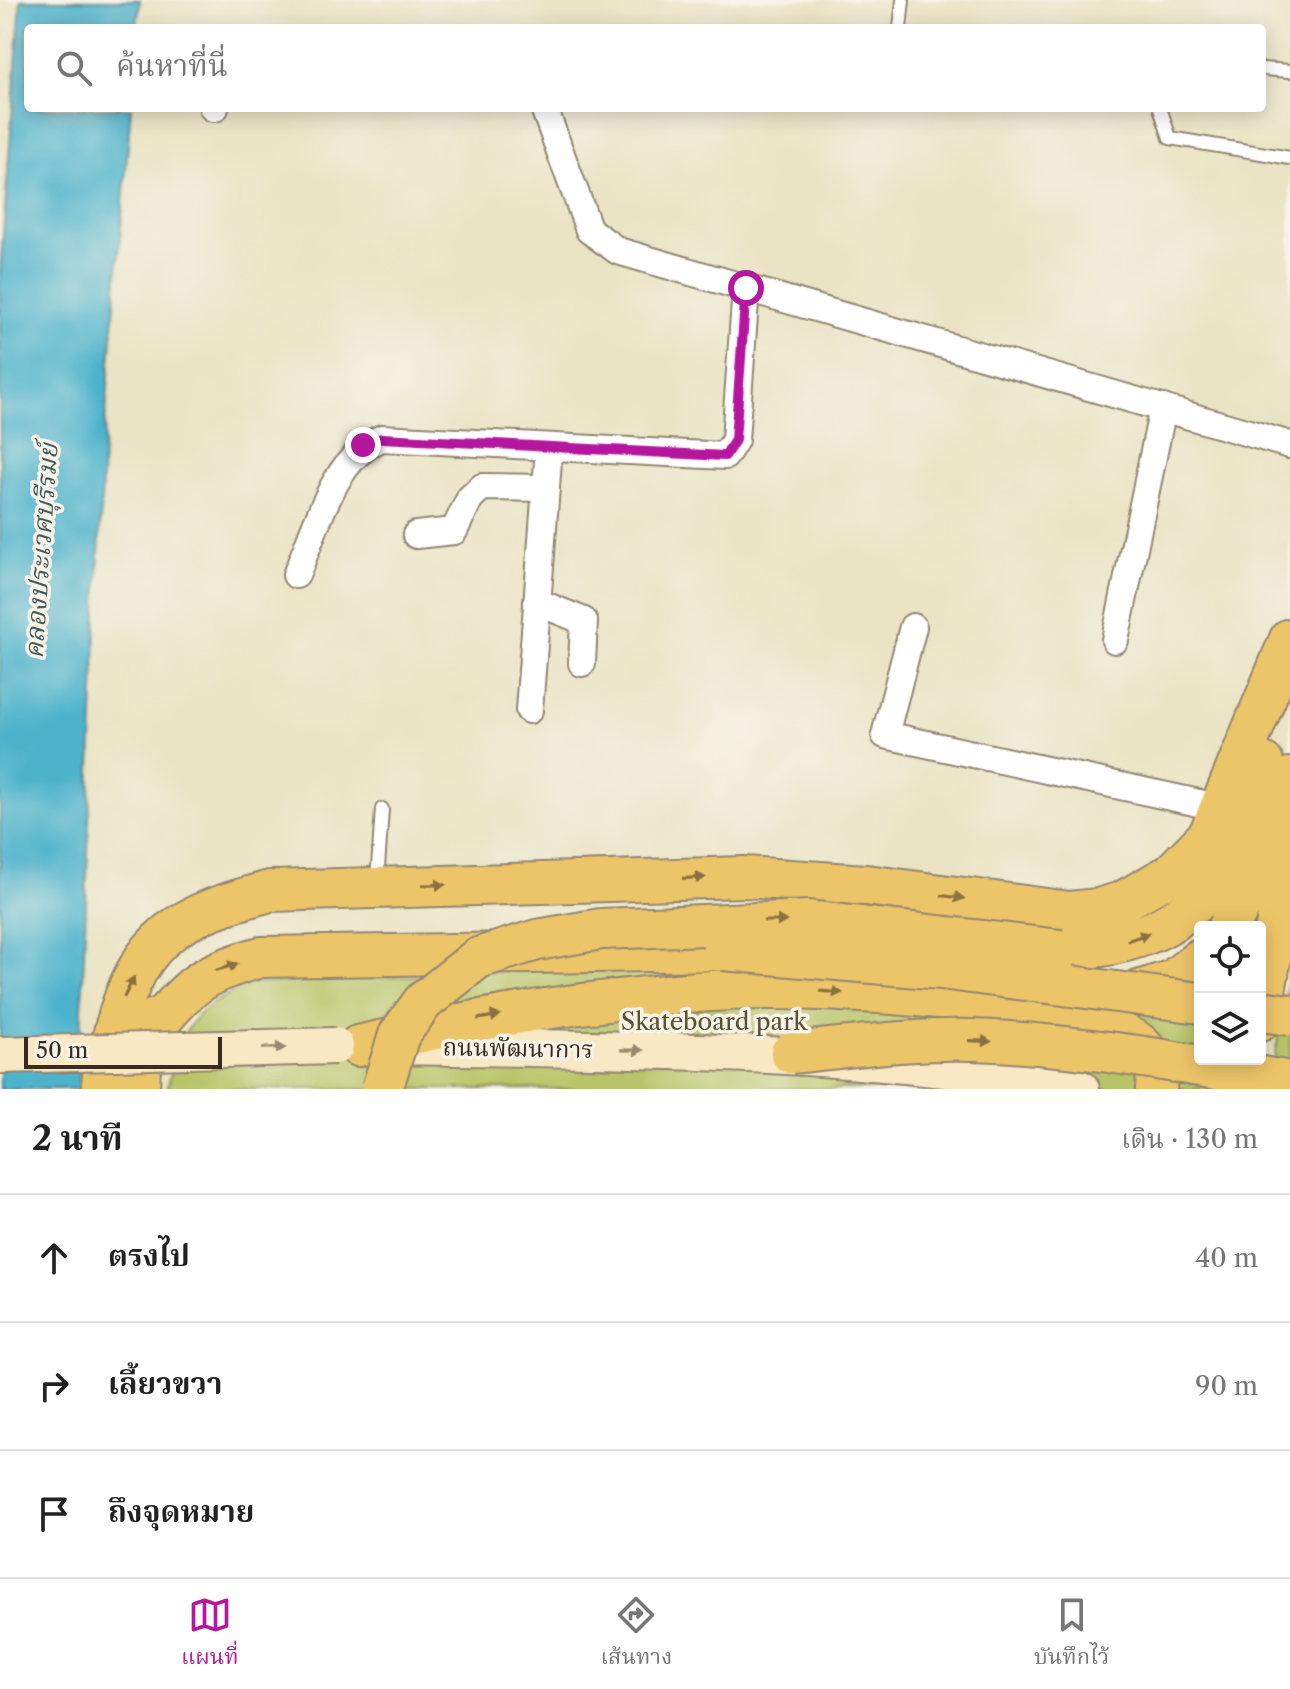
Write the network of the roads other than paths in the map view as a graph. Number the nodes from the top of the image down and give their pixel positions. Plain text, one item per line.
1 (903, 0) edge
2 (900, 24) edge
3 (1266, 69) edge
4 (1290, 71) edge
5 (545, 112) edge
6 (1161, 112) edge
7 (1290, 158) edge
8 (746, 288) junction
9 (1163, 408) junction
10 (1290, 445) edge
11 (549, 448) junction
12 (546, 488) junction
13 (416, 535) dead end
14 (296, 575) dead end
15 (537, 602) junction
16 (913, 627) dead end
17 (1290, 639) edge
18 (1115, 640) dead end
19 (582, 663) dead end
20 (1290, 663) edge
21 (529, 710) dead end
22 (1290, 778) edge
23 (1222, 808) junction
24 (382, 809) dead end
25 (1290, 846) edge
26 (377, 886) junction
27 (270, 891) junction
28 (1231, 921) edge
29 (1194, 964) edge
30 (1265, 993) edge
31 (1194, 1002) edge
32 (1037, 1010) junction
33 (1266, 1012) edge
34 (1290, 1015) edge
35 (148, 1034) junction
36 (346, 1046) junction
37 (791, 1053) junction
38 (0, 1055) edge
39 (1252, 1065) edge
40 (1290, 1082) edge
41 (102, 1089) edge
42 (139, 1089) edge
43 (382, 1089) edge
44 (1081, 1089) edge
45 (1156, 1089) edge
46 (1248, 1089) edge

1 - 2 lane
3 - 4 lane
5 - 8 street
6 - 7 lane
8 - 9 street
8 - 11 street
9 - 10 street
9 - 18 street
11 - 12 street
11 - 14 street
12 - 13 street
12 - 15 street
15 - 19 street
15 - 21 street
16 - 23 street
17 - 23 main road
43 -> 20 main road, bridge
22 - 28 main road
26 -> 23 main road
24 - 26 lane
25 - 30 main road
26 - 27 main road
27 - 35 main road
41 -> 27 main road
29 - 32 main road
35 -> 31 main road, bridge
36 -> 32 main road
32 - 45 main road
33 - 34 main road, bridge
35 - 42 main road
36 -> 37 main road, ถนนพัฒนาการ
38 -> 36 main road, ถนนพัฒนาการ, bridge
37 -> 40 main road, bridge
37 - 44 main road, ถนนพัฒนาการ, bridge
39 - 46 main road

